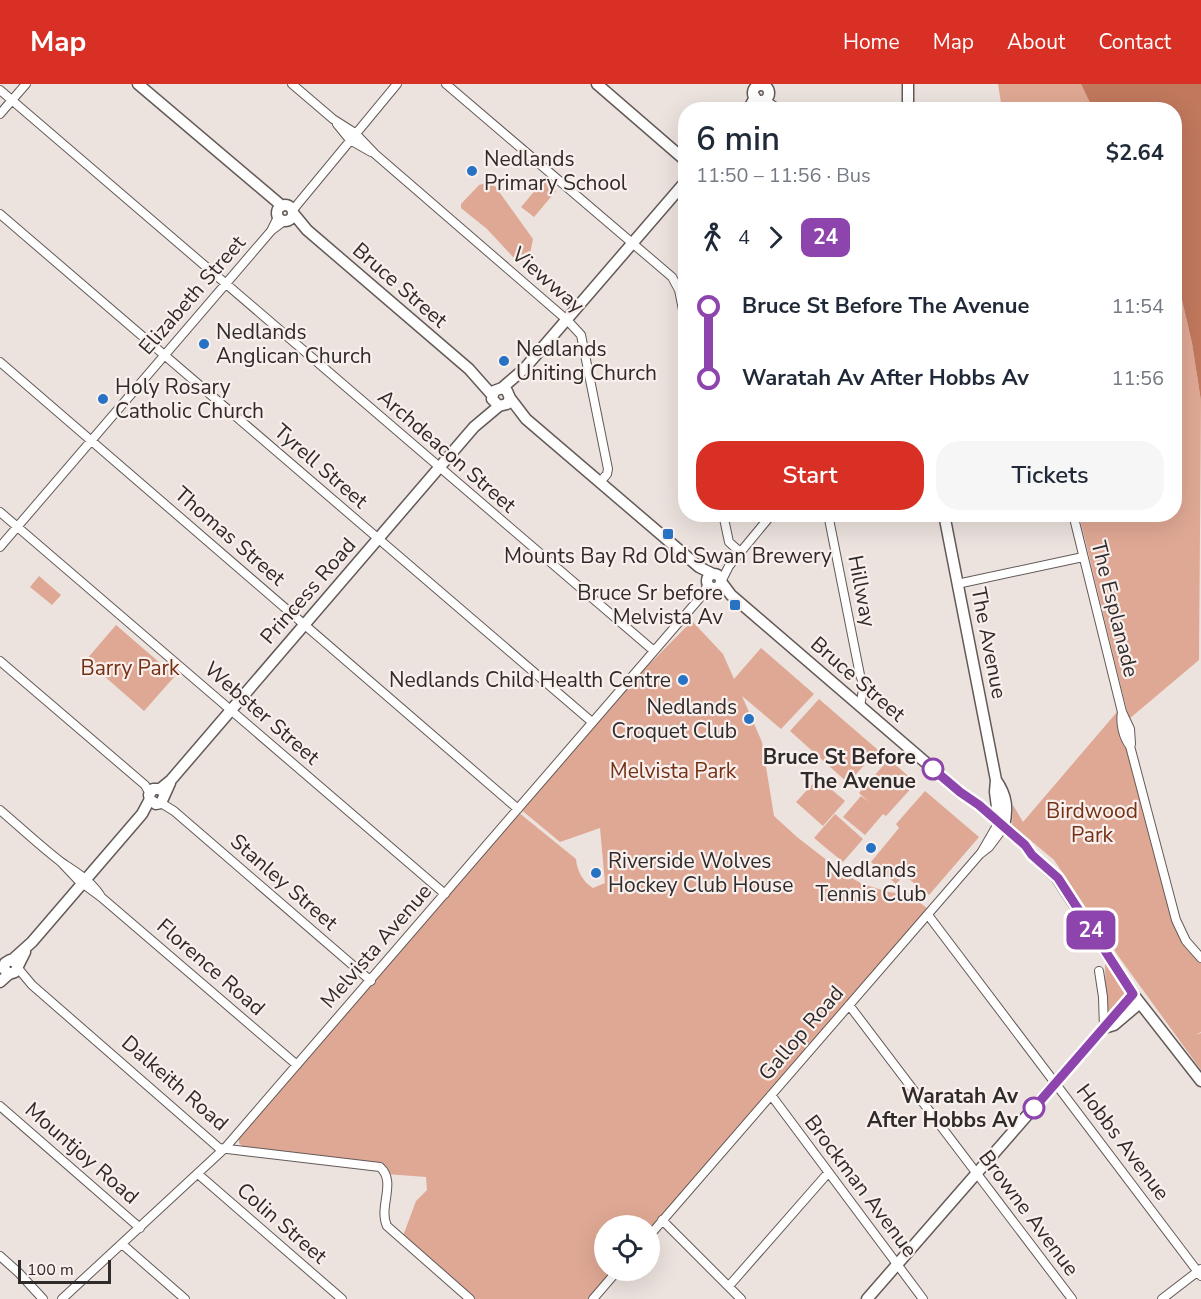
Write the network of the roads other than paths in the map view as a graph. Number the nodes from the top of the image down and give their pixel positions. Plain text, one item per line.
1 (26, 84) edge
2 (138, 84) edge
3 (292, 84) edge
4 (397, 84) edge
5 (446, 84) edge
6 (597, 84) edge
7 (605, 84) edge
8 (908, 84) edge
9 (0, 90) edge
10 (761, 90) edge
11 (12, 100) junction
12 (772, 102) edge
13 (908, 102) edge
14 (0, 114) edge
15 (353, 136) junction
16 (678, 147) edge
17 (678, 154) edge
18 (678, 191) edge
19 (285, 213) junction
20 (0, 214) edge
21 (632, 243) junction
22 (226, 284) junction
23 (678, 290) edge
24 (567, 320) junction
25 (165, 355) junction
26 (0, 362) edge
27 (501, 397) junction
28 (91, 440) junction
29 (439, 468) junction
30 (600, 482) junction
31 (0, 512) edge
32 (725, 522) edge
33 (764, 522) edge
34 (830, 522) edge
35 (945, 522) edge
36 (1075, 522) edge
37 (17, 527) junction
38 (378, 539) junction
39 (0, 547) edge
40 (740, 552) junction
41 (1083, 556) junction
42 (715, 582) junction
43 (957, 584) junction
44 (305, 624) junction
45 (654, 651) junction
46 (0, 661) edge
47 (856, 703) junction
48 (231, 710) junction
49 (592, 722) junction
50 (156, 795) junction
51 (518, 809) junction
52 (0, 810) edge
53 (1000, 827) junction
54 (84, 881) junction
55 (445, 894) junction
56 (928, 915) junction
57 (1201, 958) edge
58 (8, 966) edge
59 (1099, 971) dead end
60 (371, 981) junction
61 (0, 982) edge
62 (1136, 998) junction
63 (849, 1005) junction
64 (1104, 1028) junction
65 (297, 1065) junction
66 (1201, 1081) edge
67 (1055, 1083) junction
68 (771, 1095) junction
69 (0, 1106) edge
70 (225, 1148) junction
71 (828, 1173) junction
72 (198, 1174) junction
73 (976, 1174) junction
74 (663, 1220) junction
75 (660, 1223) edge
76 (140, 1228) junction
77 (122, 1244) junction
78 (0, 1256) edge
79 (897, 1264) junction
80 (1200, 1272) edge
81 (609, 1281) edge
82 (729, 1286) junction
83 (43, 1299) edge
84 (62, 1299) edge
85 (185, 1299) edge
86 (342, 1299) edge
87 (470, 1299) edge
88 (593, 1299) edge
89 (741, 1299) edge
90 (867, 1299) edge
91 (923, 1299) edge
92 (1072, 1299) edge
93 (1162, 1299) edge

1 - 11 street
2 - 19 street, Bruce Street
3 - 15 street, Viewway
4 - 15 street, Elizabeth Street
5 - 21 street
6 - 17 street
7 - 16 street
8 - 13 street
9 - 11 street, Archdeacon Street
10 - 12 street
11 - 14 street
11 - 22 street, Archdeacon Street
15 - 19 street, Elizabeth Street
15 - 24 street, Viewway
18 - 21 street, Princess Road
19 - 22 street, Elizabeth Street
19 - 27 street, Bruce Street
20 - 25 street, Tyrell Street
21 - 23 street
21 - 24 street, Princess Road
22 - 25 street, Elizabeth Street
22 - 29 street, Archdeacon Street
24 - 27 street, Princess Road
24 - 30 street, Viewway
25 - 28 street, Elizabeth Street
25 - 38 street, Tyrell Street
26 - 28 street, Thomas Street
27 - 29 street, Princess Road
27 - 30 street, Bruce Street
28 - 37 street, Elizabeth Street
28 - 44 street, Thomas Street
29 - 38 street, Princess Road
29 - 45 street, Archdeacon Street
30 - 42 street, Bruce Street
31 - 37 street, Webster Street
32 - 40 street
33 - 40 street, Melvista Avenue
34 - 47 street, Hillway
35 - 43 street, The Avenue
36 - 41 street, The Esplanade
37 - 39 street, Elizabeth Street
37 - 48 street, Webster Street
38 - 44 street, Princess Road
38 - 49 street, Tyrell Street
40 - 42 street, Melvista Avenue
41 - 43 street
41 - 57 street, The Esplanade
42 - 45 street, Melvista Avenue
42 - 47 street, Bruce Street
43 - 53 street, The Avenue
44 - 48 street, Princess Road
44 - 51 street, Thomas Street
45 - 49 street, Melvista Avenue
46 - 50 street, Stanley Street
47 - 53 street, Bruce Street
48 - 50 street, Princess Road
48 - 55 street, Webster Street
49 - 51 street, Melvista Avenue
50 - 54 street
50 - 60 street, Stanley Street
51 - 55 street, Melvista Avenue
52 - 54 street, Florence Road
53 - 56 street, Gallop Road
53 - 62 street, Bruce Street
54 - 58 street
54 - 65 street, Florence Road
55 - 60 street, Melvista Avenue
56 - 63 street, Gallop Road
56 - 67 street, Hobbs Avenue
58 - 61 street
58 - 70 street, Dalkeith Road
59 - 64 street
60 - 65 street, Melvista Avenue
62 - 64 street
62 - 66 street, Bruce Street
63 - 68 street, Gallop Road
63 - 73 street, Browne Avenue
64 - 67 street
65 - 70 street, Melvista Avenue
67 - 73 street
67 - 80 street, Hobbs Avenue
68 - 71 street, Brockman Avenue
68 - 74 street, Gallop Road
69 - 76 street, Mountjoy Road
70 - 72 street, Melvista Avenue
70 - 87 street, Dalkeith Road
71 - 79 street, Brockman Avenue
71 - 82 street
72 - 76 street, Melvista Avenue
72 - 86 street, Colin Street
73 - 79 street
73 - 92 street, Browne Avenue
74 - 75 street, Gallop Road
74 - 82 street
76 - 77 street, Melvista Avenue
77 - 84 street, Melvista Avenue
77 - 85 street
78 - 83 street
79 - 90 street
79 - 91 street, Brockman Avenue
80 - 93 street
81 - 88 street
82 - 89 street

